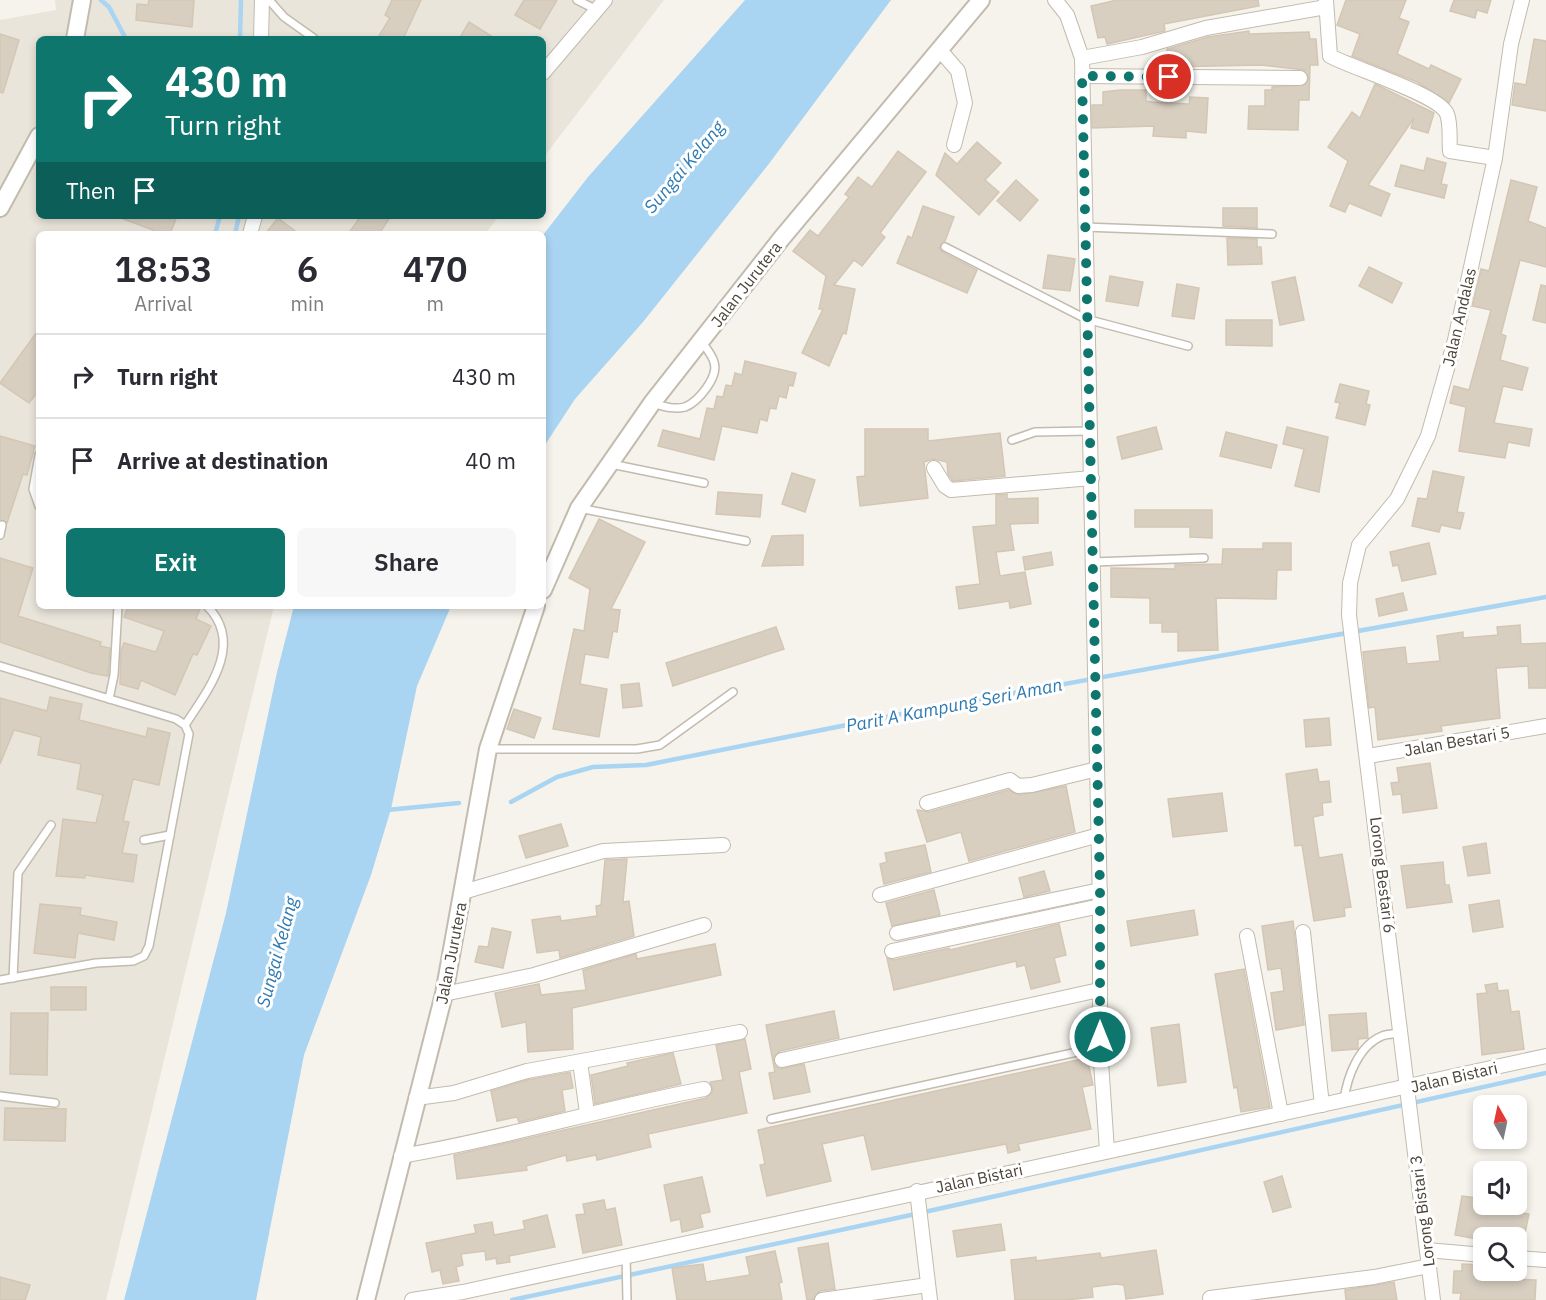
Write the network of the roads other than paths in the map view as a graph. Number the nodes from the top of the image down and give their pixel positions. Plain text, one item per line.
1 (82, 0) edge
2 (262, 0) edge
3 (269, 0) edge
4 (577, 0) edge
5 (981, 0) edge
6 (1055, 0) edge
7 (1522, 0) edge
8 (1326, 4) edge
9 (601, 5) edge
10 (76, 36) edge
11 (261, 36) edge
12 (311, 36) edge
13 (939, 49) junction
14 (1082, 58) junction
15 (546, 69) edge
16 (1082, 76) junction
17 (1300, 78) dead end
18 (954, 145) dead end
19 (35, 157) edge
20 (1496, 158) junction
21 (0, 208) edge
22 (1084, 226) junction
23 (1272, 234) dead end
24 (945, 247) dead end
25 (1086, 320) junction
26 (702, 341) junction
27 (1188, 345) dead end
28 (652, 403) junction
29 (1090, 431) junction
30 (1012, 440) dead end
31 (608, 463) junction
32 (934, 468) dead end
33 (36, 472) edge
34 (1092, 478) junction
35 (704, 483) dead end
36 (36, 498) edge
37 (579, 508) junction
38 (2, 525) dead end
39 (0, 535) edge
40 (746, 542) dead end
41 (1204, 558) dead end
42 (1093, 562) junction
43 (546, 583) edge
44 (118, 609) edge
45 (209, 609) edge
46 (535, 609) edge
47 (1353, 650) joint
48 (0, 666) edge
49 (733, 692) dead end
50 (109, 699) junction
51 (185, 725) junction
52 (1546, 726) edge
53 (488, 749) junction
54 (1368, 756) junction
55 (1097, 769) junction
56 (927, 803) dead end
57 (51, 825) dead end
58 (170, 835) junction
59 (1099, 835) junction
60 (144, 840) dead end
61 (723, 845) dead end
62 (1100, 890) junction
63 (463, 892) junction
64 (880, 895) dead end
65 (1100, 906) junction
66 (704, 925) dead end
67 (1303, 932) dead end
68 (897, 933) dead end
69 (1247, 936) dead end
70 (892, 951) dead end
71 (12, 978) junction
72 (0, 980) edge
73 (1099, 990) junction
74 (444, 994) junction
75 (740, 1032) dead end
76 (1402, 1033) junction
77 (1100, 1047) junction
78 (1546, 1056) edge
79 (782, 1060) dead end
80 (580, 1062) junction
81 (704, 1089) dead end
82 (1409, 1094) junction
83 (0, 1096) edge
84 (416, 1098) junction
85 (1344, 1100) junction
86 (55, 1103) dead end
87 (1322, 1105) junction
88 (587, 1113) junction
89 (1281, 1114) junction
90 (771, 1119) dead end
91 (1107, 1151) junction
92 (401, 1156) junction
93 (917, 1196) junction
94 (1427, 1250) junction
95 (1473, 1254) edge
96 (1527, 1259) edge
97 (1546, 1260) edge
98 (626, 1261) junction
99 (1429, 1266) junction
100 (928, 1285) junction
101 (463, 1296) edge
102 (627, 1296) edge
103 (1210, 1298) dead end
104 (369, 1299) edge
105 (412, 1300) edge
106 (822, 1300) edge
107 (930, 1300) edge
108 (1432, 1300) edge

1 - 10 street
2 - 11 street
3 - 12 lane
4 - 9 lane
5 - 13 street, Jalan Jurutera
6 - 14 street
7 - 20 street, Jalan Andalas
8 - 14 street
8 - 20 street
9 - 15 street
13 - 18 street
13 - 26 street, Jalan Jurutera
14 - 16 street
16 - 17 street
16 - 22 street
19 - 21 street
20 - 47 street, Jalan Andalas
22 - 23 lane
22 - 25 street
24 - 25 lane
25 - 27 lane
25 - 29 street
26 - 28 street, Jalan Jurutera
26 - 28 lane
28 - 31 street, Jalan Jurutera
29 - 30 lane
29 - 34 street
31 - 35 lane
31 - 37 street, Jalan Jurutera
32 - 34 street
33 - 36 lane
34 - 42 street
37 - 40 lane
37 - 43 street, Jalan Jurutera
38 - 39 lane
41 - 42 lane
42 - 55 street
44 - 50 lane
45 - 51 lane
46 - 53 street, Jalan Jurutera
47 - 54 street, Lorong Bestari 6
48 - 50 lane
49 - 53 lane
50 - 51 lane
51 - 58 lane
52 - 54 street, Jalan Bestari 5
53 - 63 street, Jalan Jurutera
54 - 76 street, Lorong Bestari 6
55 - 56 street
55 - 59 street
57 - 71 lane
58 - 60 lane
58 - 71 lane
59 - 62 street
59 - 64 street
61 - 63 street
62 - 65 street
62 - 68 street
63 - 74 street, Jalan Jurutera
65 - 70 street
65 - 73 street
66 - 74 street
67 - 87 street
69 - 89 street
71 - 72 lane
73 - 77 street
73 - 79 street
74 - 84 street, Jalan Jurutera
75 - 80 street
76 - 82 street, Lorong Bestari 6
76 - 85 lane
77 - 90 lane
77 - 91 street
78 - 82 street, Jalan Bistari
80 - 84 street
80 - 88 street
81 - 88 street
82 - 85 street, Jalan Bistari
82 - 94 street, Lorong Bistari 3
83 - 86 lane
84 - 92 street, Jalan Jurutera
85 - 87 street, Jalan Bistari
87 - 89 street, Jalan Bistari
88 - 92 street
89 - 91 street, Jalan Bistari
91 - 93 street, Jalan Bistari
92 - 104 street, Jalan Jurutera
93 - 98 street, Jalan Bistari
93 - 100 street
94 - 95 street
94 - 99 street, Lorong Bistari 3
96 - 97 street
98 - 101 street, Jalan Bistari
98 - 102 lane
99 - 103 street
99 - 108 street, Lorong Bistari 3
100 - 106 street
100 - 107 street
101 - 105 street, Jalan Bistari

